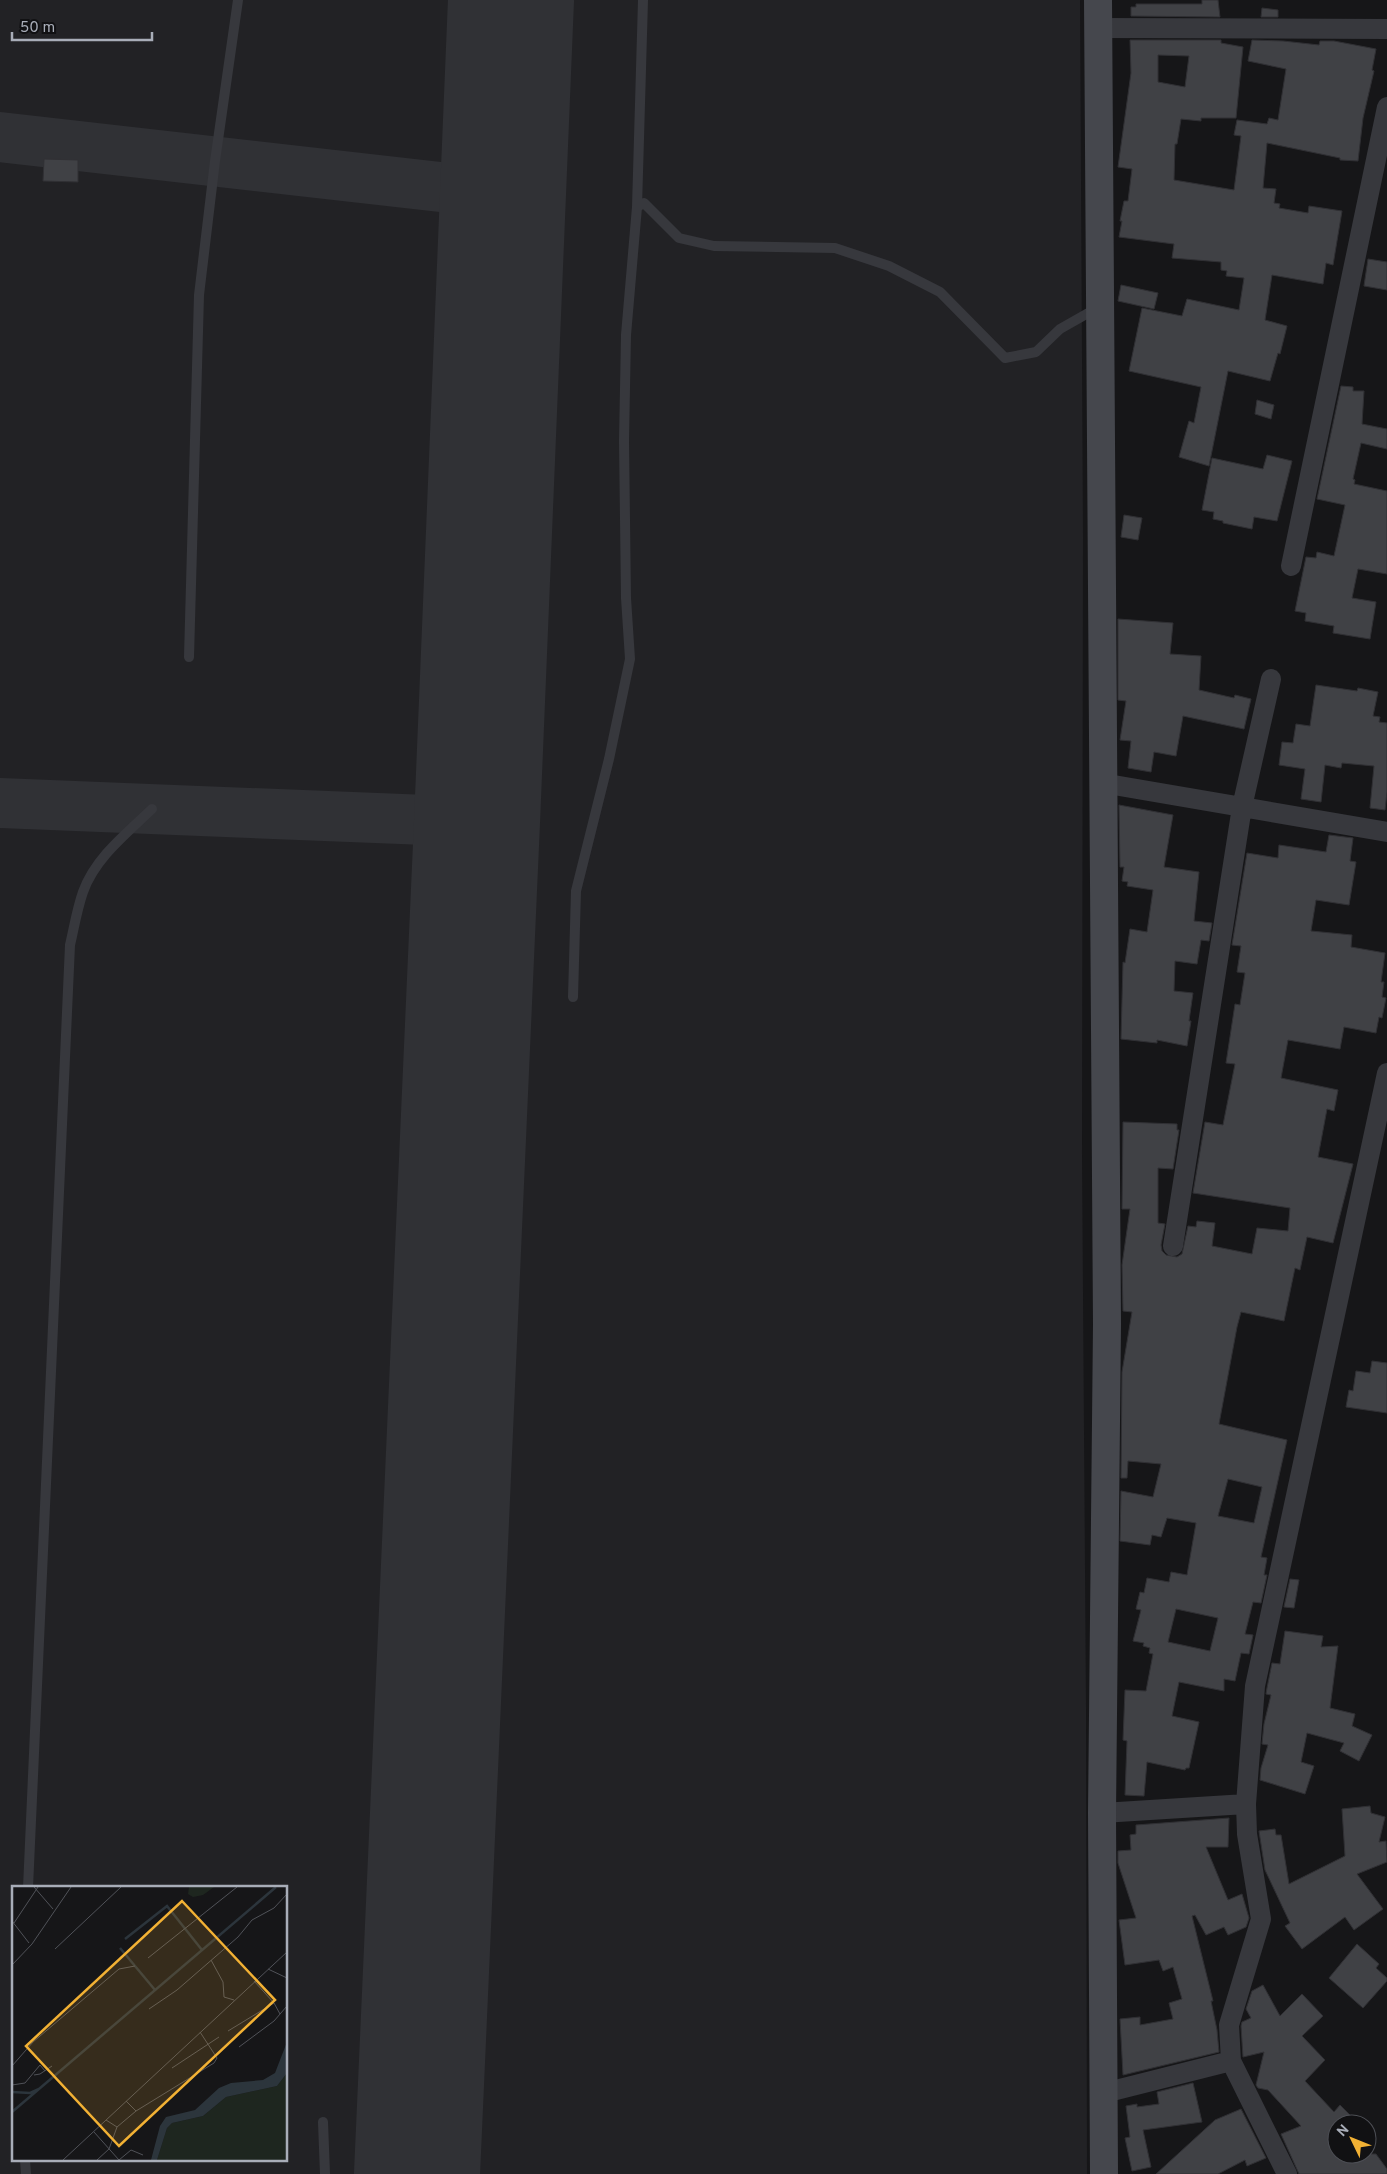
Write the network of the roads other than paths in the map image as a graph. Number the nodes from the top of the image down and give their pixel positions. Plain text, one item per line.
1 (238, 0) edge
2 (643, 0) edge
3 (1098, 0) edge
4 (1097, 28) junction
5 (1387, 29) edge
6 (1387, 107) edge
7 (637, 207) junction
8 (1099, 307) junction
9 (1291, 566) dead end
10 (189, 657) dead end
11 (1271, 679) dead end
12 (1102, 783) junction
13 (1242, 807) junction
14 (152, 809) dead end
15 (1387, 832) edge
16 (573, 998) dead end
17 (1387, 1073) edge
18 (1173, 1246) dead end
19 (1246, 1804) junction
20 (1102, 1813) junction
21 (28, 1886) edge
22 (1232, 2061) junction
23 (1104, 2093) junction
24 (323, 2122) dead end
25 (325, 2174) edge
26 (1104, 2174) edge
27 (1287, 2174) edge

1 - 10 lane
2 - 7 lane
3 - 4 street
4 - 5 street
4 - 8 street
6 - 9 street
7 - 8 lane
7 - 16 lane
8 - 12 street
11 - 13 street
12 - 13 street
12 - 20 street
13 - 15 street
13 - 18 street
14 - 21 lane
17 - 19 street
19 - 20 street
19 - 22 street
20 - 23 street
22 - 23 street
22 - 27 street
23 - 26 street
24 - 25 lane

